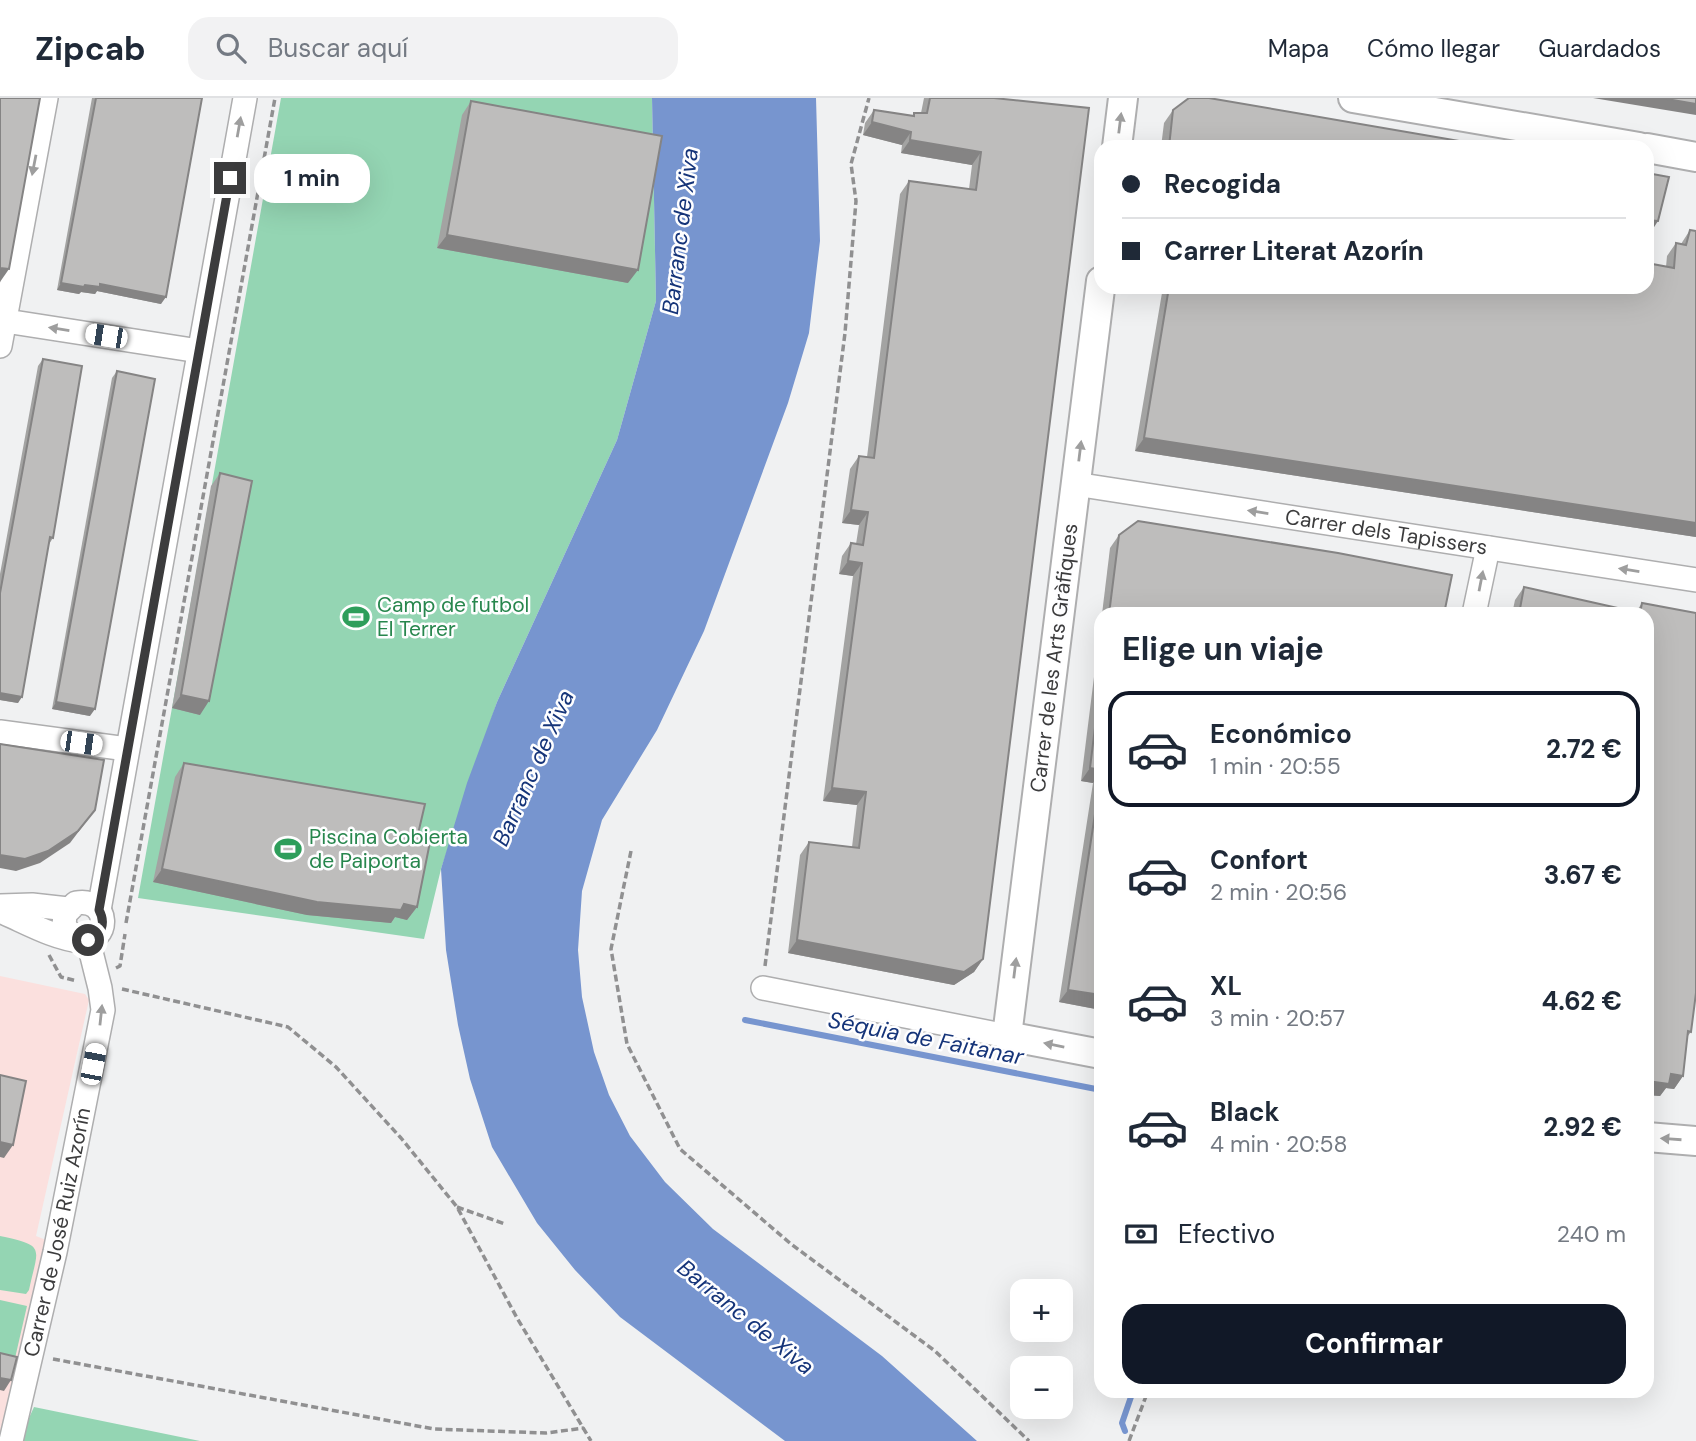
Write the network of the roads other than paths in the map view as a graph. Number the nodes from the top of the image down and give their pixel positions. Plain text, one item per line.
1 (46, 98) edge
2 (245, 98) edge
3 (1124, 98) edge
4 (1353, 98) edge
5 (1118, 140) edge
6 (1599, 140) edge
7 (1654, 149) edge
8 (1696, 157) edge
9 (1099, 294) edge
10 (2, 320) edge
11 (0, 346) edge
12 (199, 351) junction
13 (1075, 484) junction
14 (1488, 548) junction
15 (1696, 580) edge
16 (1475, 607) edge
17 (0, 732) edge
18 (127, 749) junction
19 (0, 908) edge
20 (68, 909) junction
21 (99, 910) junction
22 (81, 940) junction
23 (763, 988) road end
24 (1007, 1036) junction
25 (1094, 1053) edge
26 (1654, 1137) edge
27 (1696, 1140) edge
28 (11, 1441) edge

1 -> 10 street
12 -> 2 street
5 -> 3 street
4 - 6 street
7 - 8 street
13 -> 9 street, Carrer de les Arts Gràfiques
10 - 11 street
12 -> 10 street
12 - 18 street
14 -> 13 street, Carrer dels Tapissers
24 -> 13 street, Carrer de les Arts Gràfiques
15 -> 14 street, Carrer dels Tapissers
16 -> 14 street
17 - 18 street
18 - 21 street
19 - 20 street
19 - 22 street
20 - 21 street
20 - 22 street
21 - 22 street
28 -> 22 street, Carrer de José Ruiz Azorín
23 - 24 street
25 -> 24 street
27 -> 26 street

